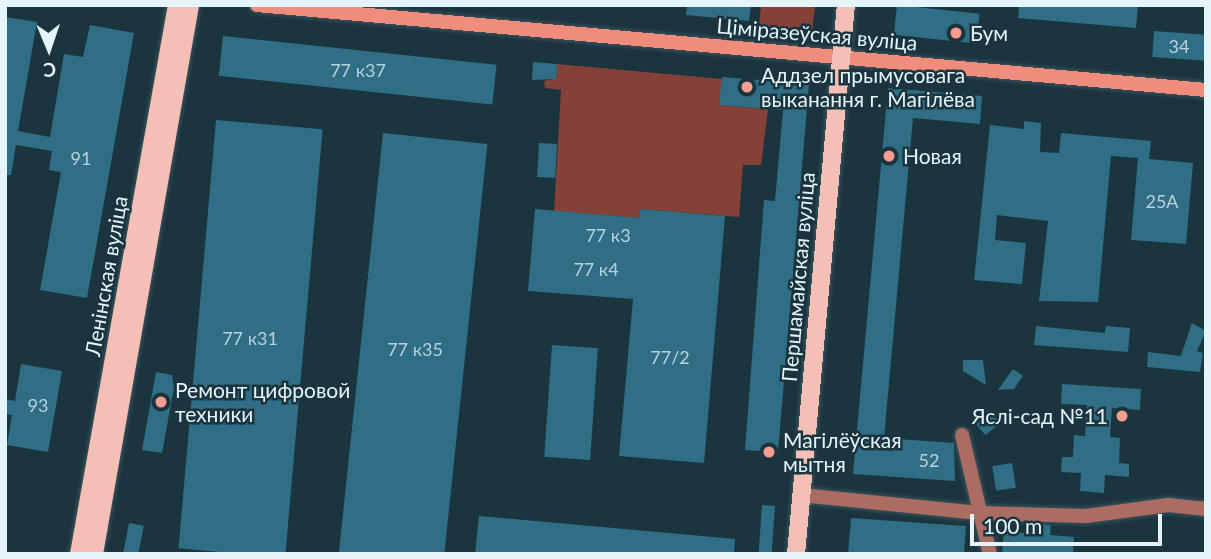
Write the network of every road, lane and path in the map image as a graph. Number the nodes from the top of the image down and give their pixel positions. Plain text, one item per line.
1 (177, 5) edge
2 (190, 5) edge
3 (257, 5) edge
4 (846, 5) edge
5 (841, 58) junction
6 (1206, 90) edge
7 (962, 435) dead end
8 (801, 495) junction
9 (1206, 509) edge
10 (979, 513) junction
11 (79, 554) edge
12 (94, 554) edge
13 (796, 554) edge
14 (990, 554) edge

1 - 11 main road, Ленінская вуліца
2 - 12 main road, Ленінская вуліца
3 - 5 main road, Ціміразеўская вуліца
4 - 5 main road, Першамайская вуліца
5 - 6 main road, Ціміразеўская вуліца
5 - 8 main road, Першамайская вуліца
7 - 10 street
8 - 10 street
8 - 13 main road, Першамайская вуліца
9 - 10 street
10 - 14 street

